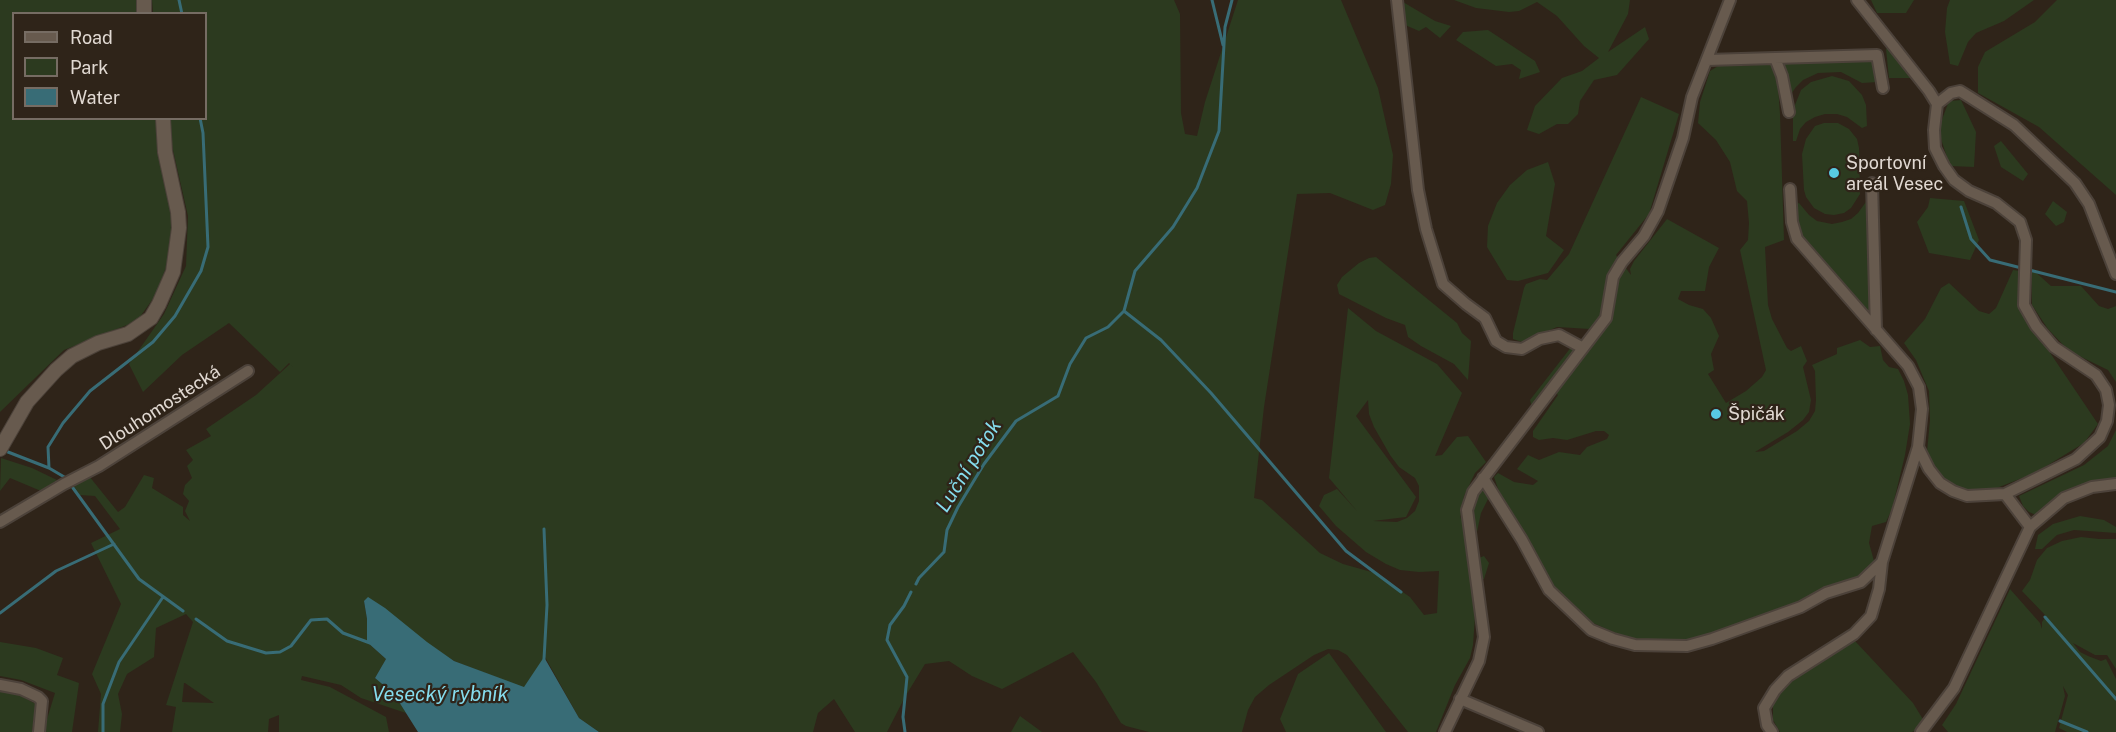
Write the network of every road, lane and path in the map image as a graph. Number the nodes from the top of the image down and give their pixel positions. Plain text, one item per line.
1 (1397, 0) edge
2 (1730, 0) edge
3 (1857, 0) edge
4 (1775, 58) junction
5 (1707, 60) junction
6 (1882, 88) dead end
7 (1937, 104) junction
8 (1789, 112) dead end
9 (163, 120) edge
10 (1872, 183) dead end
11 (1790, 189) dead end
12 (2116, 274) edge
13 (1876, 330) junction
14 (1583, 348) junction
15 (248, 371) dead end
16 (1918, 447) junction
17 (0, 449) edge
18 (1484, 478) junction
19 (2116, 484) edge
20 (2005, 494) junction
21 (0, 522) edge
22 (2030, 527) junction
23 (1882, 562) junction
24 (0, 685) edge
25 (1460, 699) junction
26 (39, 732) edge
27 (1445, 732) edge
28 (1538, 732) edge
29 (1772, 732) edge
30 (1921, 732) edge

1 - 14 street
2 - 5 street
3 - 7 street
4 - 5 street
4 - 6 street
4 - 8 street
5 - 14 street
7 - 12 street
7 - 20 street
9 - 17 street
10 - 13 street
11 - 13 street
13 - 16 street
14 - 18 street
15 - 21 street, Dlouhomostecká
16 - 20 street
16 - 23 street
18 - 23 street
18 - 25 street
19 - 22 street
20 - 22 street
22 - 30 street
23 - 29 street
24 - 26 street
25 - 27 street
25 - 28 street

